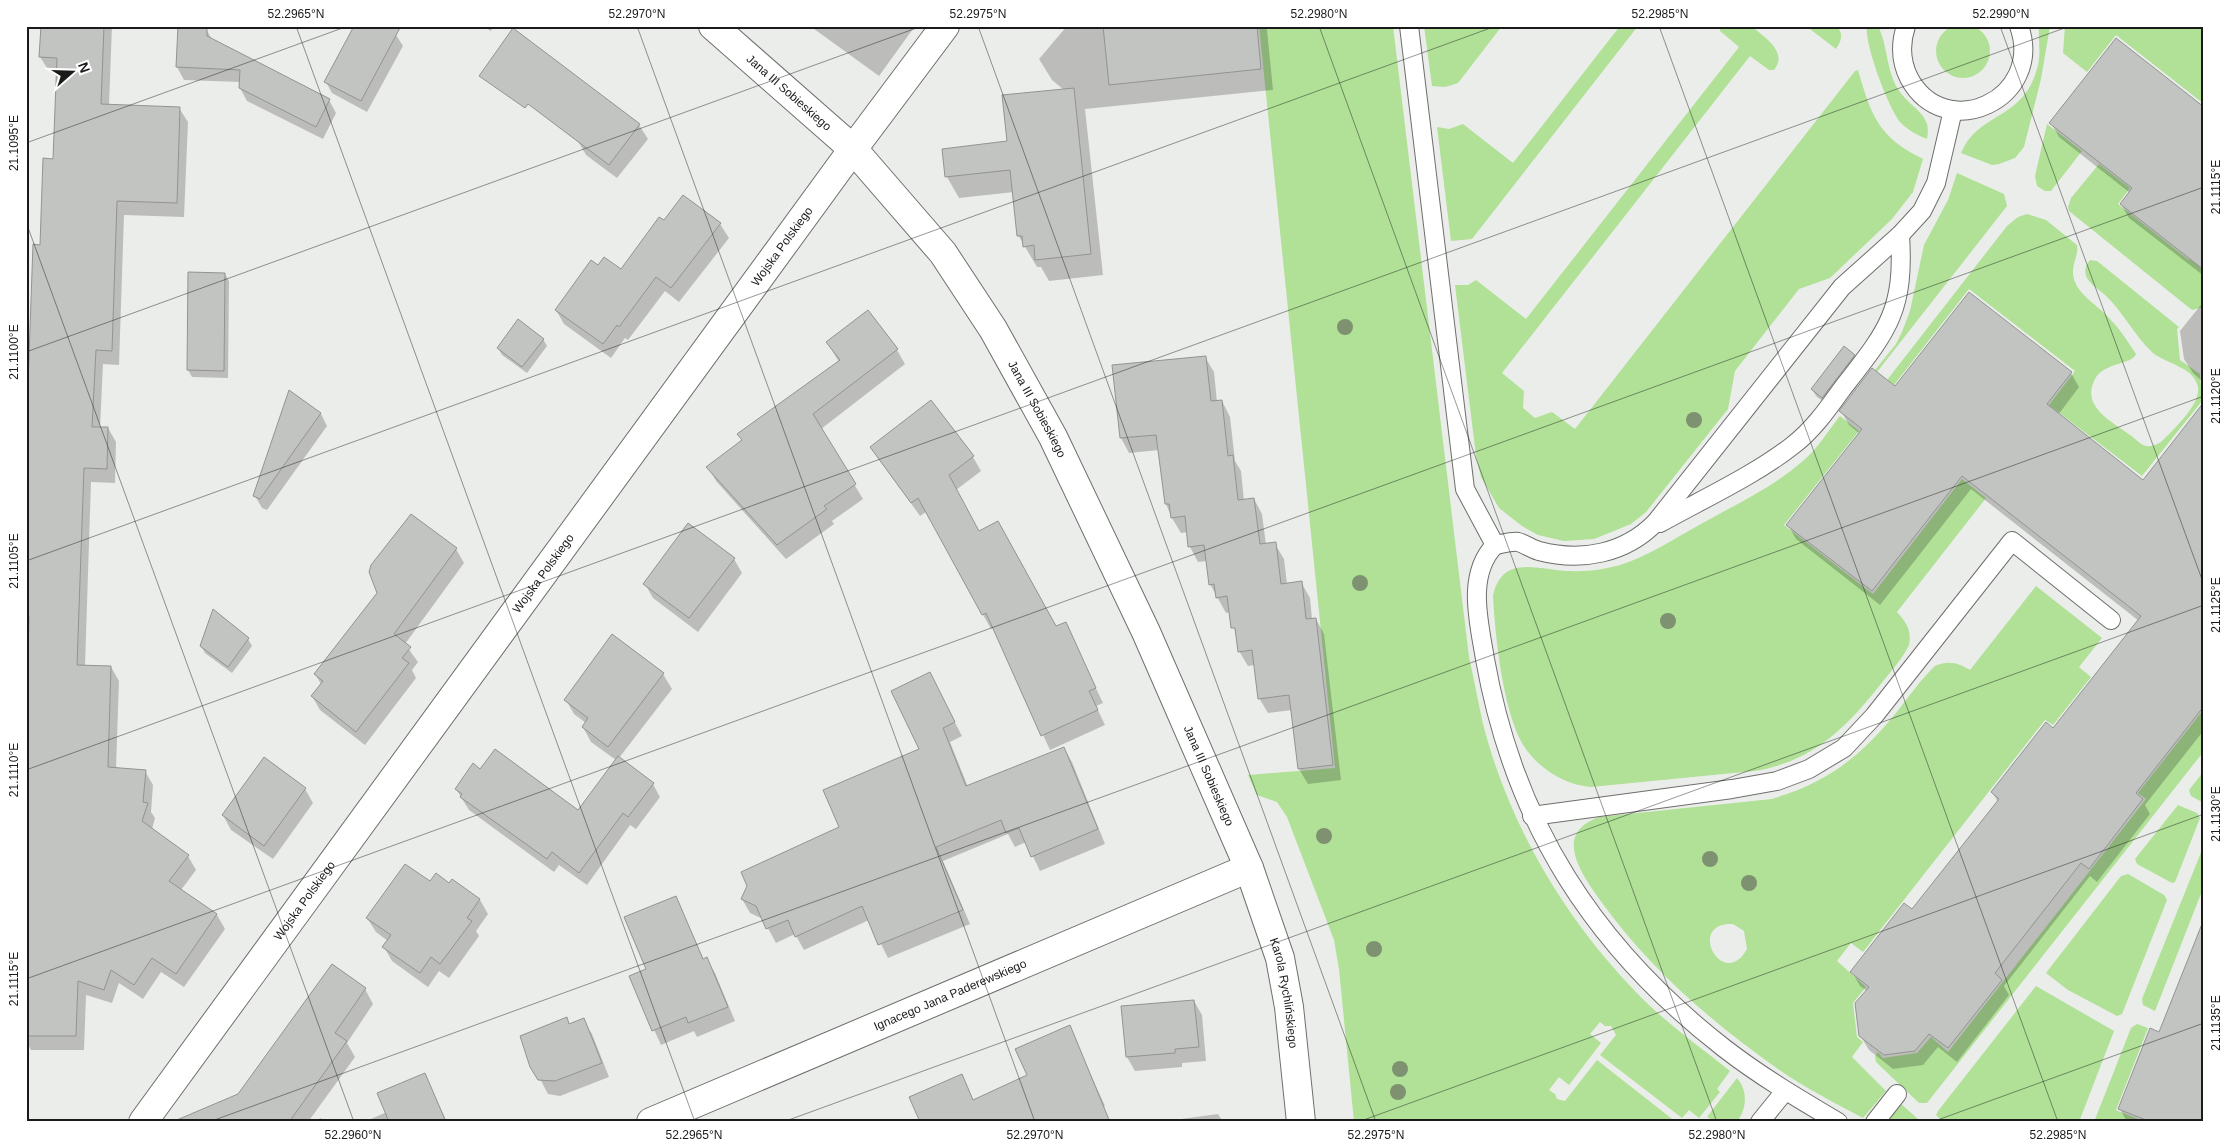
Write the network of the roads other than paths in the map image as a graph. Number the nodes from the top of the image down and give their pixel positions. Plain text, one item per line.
1 (713, 26) edge
2 (945, 26) edge
3 (1409, 26) edge
4 (2022, 29) edge
5 (1900, 30) edge
6 (1953, 110) junction
7 (853, 149) junction
8 (1900, 235) junction
9 (1650, 528) junction
10 (1495, 545) junction
11 (2112, 620) dead end
12 (1532, 816) junction
13 (1250, 868) junction
14 (1785, 1091) junction
15 (1897, 1094) dead end
16 (143, 1122) edge
17 (651, 1122) edge
18 (1301, 1122) edge
19 (1760, 1122) edge
20 (1838, 1122) edge
21 (1874, 1122) edge

1 - 7 street, Jana III Sobieskiego
2 - 7 street, Wojska Polskiego
3 - 10 lane
4 - 6 lane
5 - 6 lane
6 - 8 lane
7 - 13 street, Jana III Sobieskiego
7 - 16 street, Wojska Polskiego
8 - 9 lane
8 - 9 lane
9 - 10 lane
10 - 12 lane
11 - 12 lane
12 - 14 lane
13 - 17 street, Ignacego Jana Paderewskiego
13 - 18 street, Karola Rychlińskiego
14 - 19 lane
14 - 20 lane
15 - 21 lane

